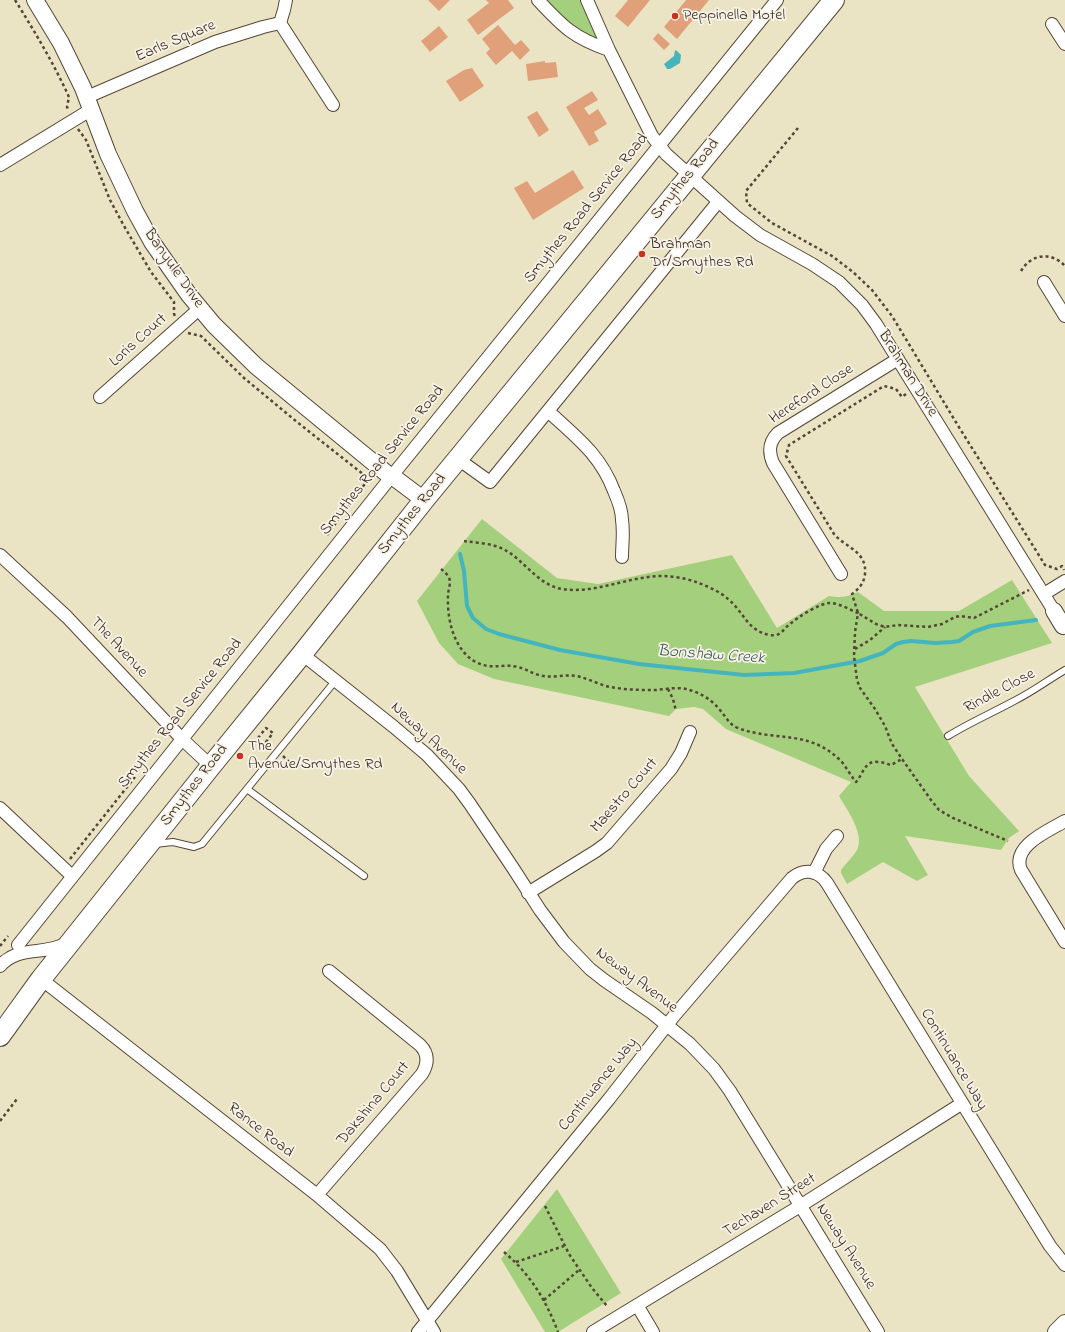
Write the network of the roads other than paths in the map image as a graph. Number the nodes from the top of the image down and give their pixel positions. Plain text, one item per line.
1 (35, 0) edge
2 (286, 0) edge
3 (538, 0) edge
4 (587, 0) edge
5 (777, 0) edge
6 (834, 0) edge
7 (280, 23) junction
8 (1052, 24) dead end
9 (1065, 44) edge
10 (609, 50) junction
11 (90, 103) junction
12 (332, 105) dead end
13 (658, 146) junction
14 (0, 165) edge
15 (689, 175) junction
16 (718, 202) junction
17 (1044, 282) dead end
18 (199, 309) junction
19 (1065, 316) edge
20 (898, 359) junction
21 (100, 397) dead end
22 (548, 411) junction
23 (458, 459) junction
24 (391, 476) junction
25 (424, 500) junction
26 (0, 555) edge
27 (622, 557) dead end
28 (841, 574) dead end
29 (1065, 581) edge
30 (1041, 590) junction
31 (1054, 611) joint
32 (1064, 628) edge
33 (302, 654) junction
34 (1065, 670) edge
35 (336, 680) junction
36 (690, 732) dead end
37 (948, 736) dead end
38 (182, 738) junction
39 (211, 766) junction
40 (247, 789) junction
41 (0, 808) edge
42 (1065, 820) edge
43 (837, 836) dead end
44 (149, 845) junction
45 (814, 873) junction
46 (72, 876) junction
47 (364, 876) dead end
48 (528, 893) junction
49 (75, 937) junction
50 (1065, 942) edge
51 (18, 945) dead end
52 (0, 966) edge
53 (329, 971) dead end
54 (41, 979) junction
55 (0, 1022) edge
56 (667, 1024) junction
57 (0, 1036) edge
58 (961, 1104) junction
59 (317, 1196) junction
60 (800, 1206) junction
61 (1065, 1264) edge
62 (637, 1305) junction
63 (427, 1320) junction
64 (1065, 1323) edge
65 (418, 1332) edge
66 (434, 1332) edge
67 (593, 1332) edge
68 (653, 1332) edge
69 (878, 1332) edge
70 (1056, 1332) edge

1 - 11 street, Banyule Drive
2 - 7 street
3 - 10 street
4 - 10 street, Brahman Drive
5 - 13 street, Smythes Road Service Road
6 - 15 main road, Smythes Road
7 - 11 street, Earls Square
7 - 12 street
8 - 9 street
10 - 13 street, Brahman Drive
11 - 14 street, Earls Square
11 - 18 street, Banyule Drive
13 - 15 street, Brahman Drive
13 - 24 street, Smythes Road Service Road
15 - 16 street, Brahman Drive
15 - 23 main road, Smythes Road
16 - 20 street, Brahman Drive
16 - 22 street
17 - 19 street
18 - 21 street, Loris Court
18 - 24 street, Banyule Drive
20 - 28 street, Hereford Close
20 - 30 street, Brahman Drive
22 - 23 street
22 - 27 street
23 - 25 main road, Smythes Road
24 - 25 street, Banyule Drive
24 - 38 street, Smythes Road Service Road
25 - 33 main road, Smythes Road
26 - 38 street, The Avenue
29 - 30 street
30 - 31 street, Brahman Drive
31 - 32 street, Brahman Drive
33 - 35 street, Neway Avenue
33 - 39 main road, Smythes Road
34 - 37 lane, Rindle Close
35 - 40 lane
35 - 48 street, Neway Avenue
36 - 48 street, Maestro Court
38 - 39 street, The Avenue
38 - 46 street, Smythes Road Service Road
39 - 44 main road, Smythes Road
40 - 44 lane
40 - 47 lane
41 - 46 street
42 - 50 street
43 - 45 street
44 - 49 main road, Smythes Road
45 - 56 street, Continuance Way
45 - 58 street, Continuance Way
46 - 51 street, Smythes Road Service Road
48 - 56 street, Neway Avenue
49 - 52 street
49 - 54 main road, Smythes Road
53 - 59 street, Dakshina Court
54 - 55 main road
54 - 57 main road, Smythes Road
54 - 59 street, Rance Road
56 - 60 street, Neway Avenue
56 - 63 street, Continuance Way
58 - 60 street, Techaven Street
58 - 61 street, Continuance Way
59 - 63 street, Rance Road
60 - 62 street, Techaven Street
60 - 69 street, Neway Avenue
62 - 67 street, Techaven Street
62 - 68 street
63 - 65 street, Continuance Way
63 - 66 street, Rance Road
64 - 70 street

